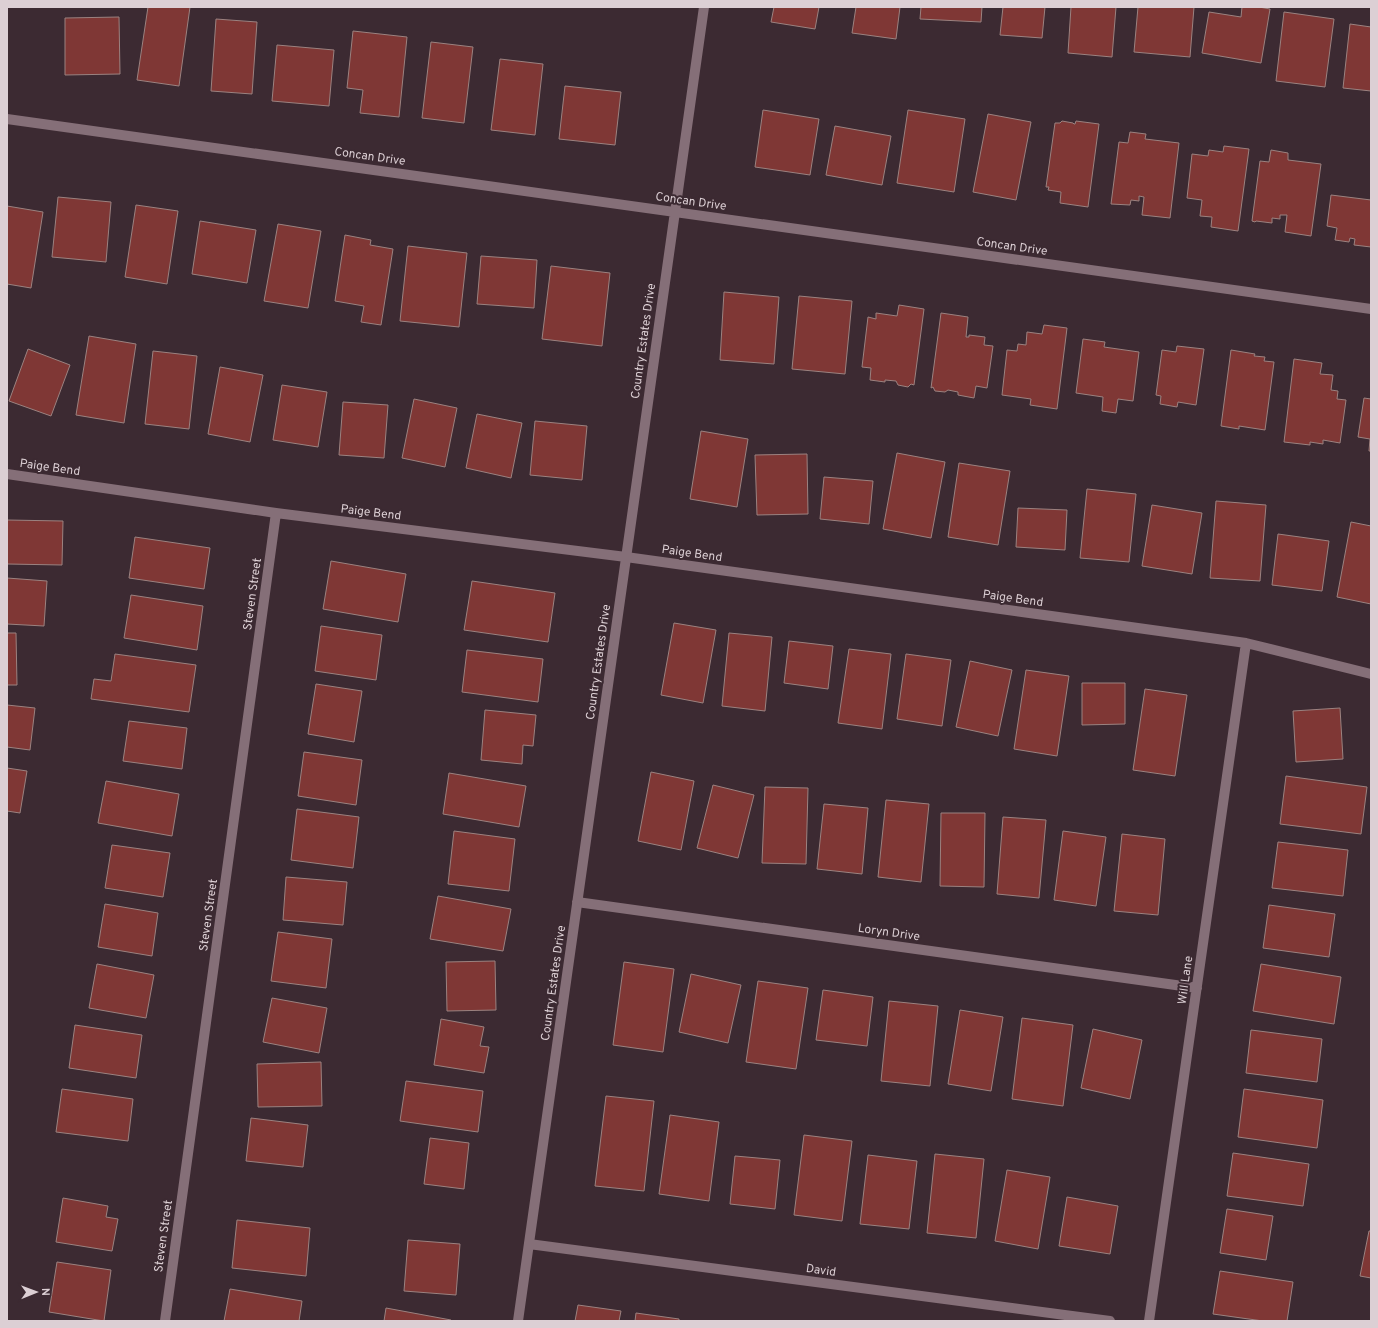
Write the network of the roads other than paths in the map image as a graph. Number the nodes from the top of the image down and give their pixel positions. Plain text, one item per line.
1 (704, 7) edge
2 (7, 119) edge
3 (675, 212) junction
4 (1371, 309) edge
5 (7, 474) edge
6 (276, 513) junction
7 (626, 557) junction
8 (1246, 643) junction
9 (1371, 674) edge
10 (578, 902) junction
11 (1197, 988) junction
12 (529, 1244) junction
13 (165, 1321) edge
14 (518, 1321) edge
15 (1110, 1321) edge
16 (1150, 1321) edge

1 - 3 street, Country Estates Drive
2 - 3 street, Concan Drive
3 - 4 street, Concan Drive
3 - 7 street, Country Estates Drive
5 - 6 street, Paige Bend
6 - 7 street, Paige Bend
6 - 13 street, Steven Street
7 - 8 street, Paige Bend
7 - 10 street, Country Estates Drive
8 - 9 street, Paige Bend
8 - 11 street, Will Lane
10 - 11 street, Loryn Drive
10 - 12 street, Country Estates Drive
11 - 16 street, Will Lane
12 - 14 street, Country Estates Drive
12 - 15 street, David

